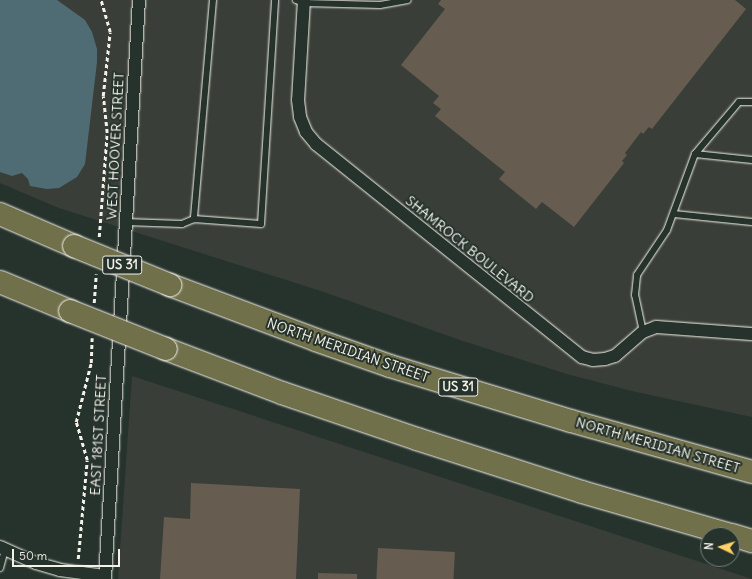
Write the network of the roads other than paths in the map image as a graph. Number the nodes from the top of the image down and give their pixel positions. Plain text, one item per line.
1 (139, 0) edge
2 (213, 0) edge
3 (275, 0) edge
4 (408, 0) edge
5 (302, 1) edge
6 (752, 102) edge
7 (696, 154) junction
8 (752, 160) edge
9 (0, 214) edge
10 (674, 214) junction
11 (194, 219) junction
12 (125, 222) junction
13 (752, 222) edge
14 (0, 282) edge
15 (121, 294) joint
16 (643, 332) junction
17 (752, 334) edge
18 (752, 472) edge
19 (703, 527) edge
20 (740, 538) edge
21 (752, 541) edge
22 (2, 548) edge
23 (0, 568) edge
24 (105, 577) edge

1 - 12 street, WEST HOOVER STREET
2 - 11 lane
3 - 11 lane
4 - 5 lane
5 - 16 street, SHAMROCK BOULEVARD
6 - 7 lane
7 - 8 lane
7 - 10 lane
9 - 18 highway, NORTH MERIDIAN STREET / US 31, bridge
10 - 13 lane
10 - 16 lane
11 - 12 lane
12 - 15 street, WEST HOOVER STREET
14 - 19 highway, bridge
15 - 24 street, EAST 181ST STREET
16 - 17 street, SHAMROCK BOULEVARD
20 - 21 highway
22 - 23 lane
22 - 24 street

